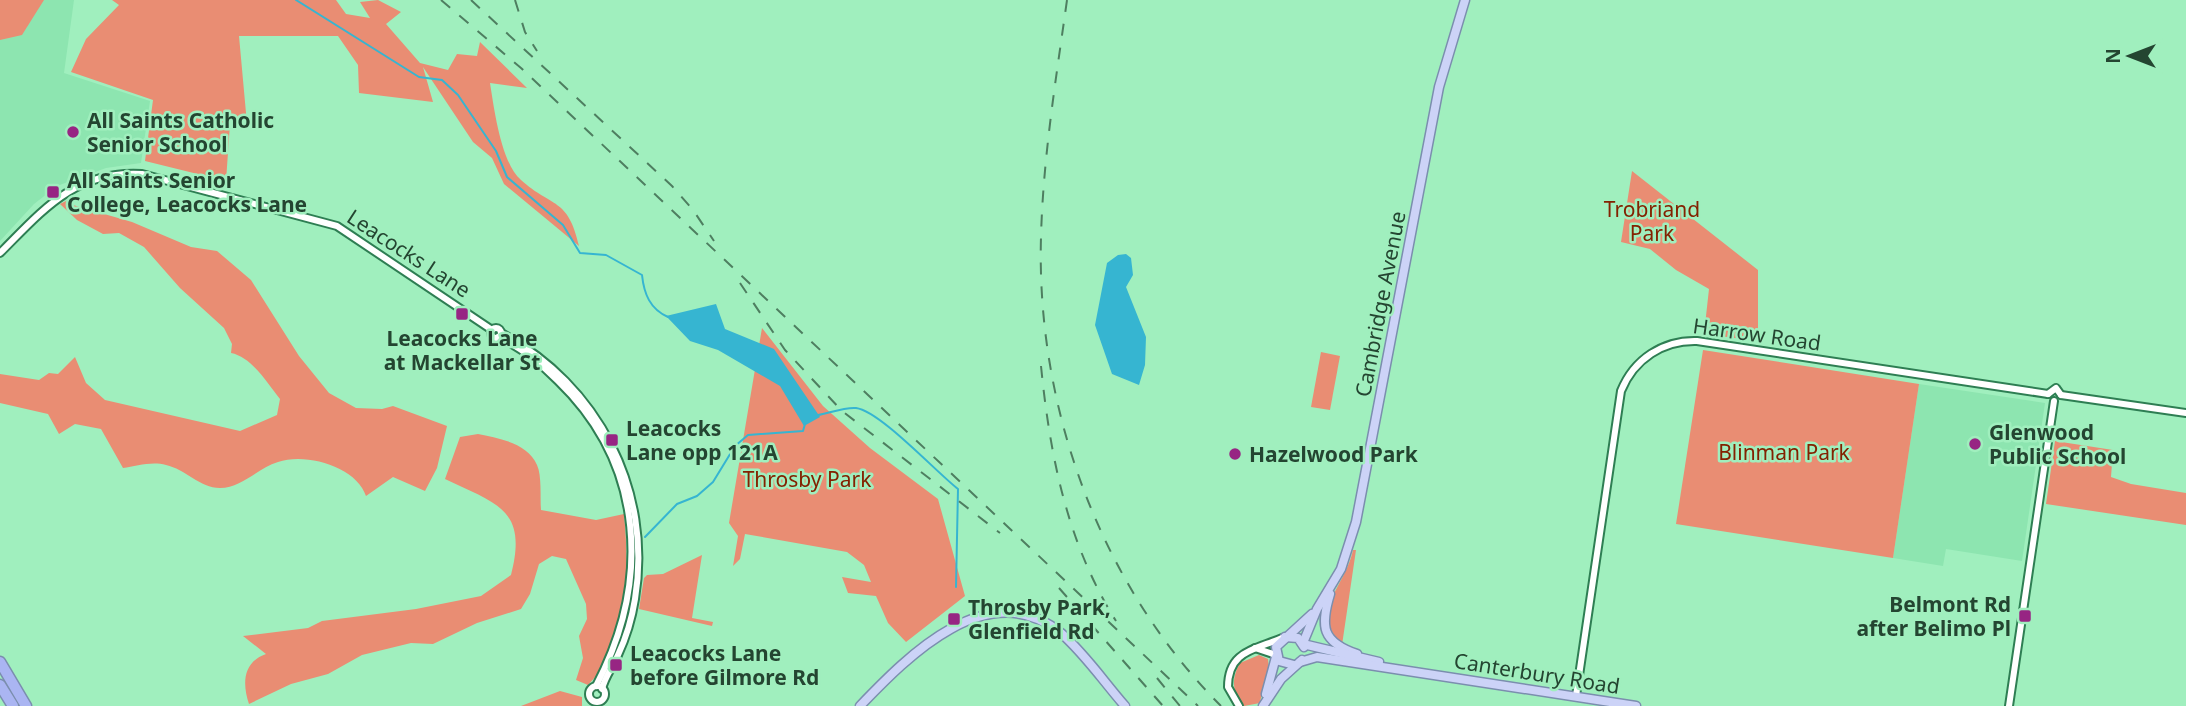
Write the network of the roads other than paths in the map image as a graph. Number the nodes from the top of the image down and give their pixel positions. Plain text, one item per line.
1 (1465, 0) edge
2 (0, 253) edge
3 (2048, 394) junction
4 (2061, 396) junction
5 (2054, 401) junction
6 (2186, 413) edge
7 (1334, 581) junction
8 (1317, 609) junction
9 (1283, 638) junction
10 (1303, 643) junction
11 (1254, 648) junction
12 (1276, 656) junction
13 (0, 662) edge
14 (1298, 663) junction
15 (1390, 664) junction
16 (1433, 674) junction
17 (0, 685) edge
18 (599, 687) junction
19 (1576, 696) junction
20 (592, 703) edge
21 (1264, 705) edge
22 (13, 706) edge
23 (26, 706) edge
24 (860, 706) edge
25 (1125, 706) edge
26 (1239, 706) edge
27 (1636, 706) edge
28 (2009, 706) edge

1 - 7 main road, Cambridge Avenue
2 - 18 street, Leacocks Lane
3 - 4 street, Harrow Road
3 - 5 street
3 - 19 street, Harrow Road
4 - 5 street
4 - 6 street
5 - 28 street
7 - 8 main road, Cambridge Avenue
7 - 15 main road
8 - 9 main road, Cambridge Avenue
8 - 10 main road, Cambridge Avenue
9 - 10 main road
9 - 11 street
9 - 12 main road
10 - 14 main road
10 - 15 main road, Canterbury Road
11 - 12 street
11 - 26 street
12 - 14 main road
12 - 21 main road
13 - 23 highway
14 - 16 main road, Canterbury Road
14 - 21 main road
15 - 16 main road, Canterbury Road
16 - 19 main road, Canterbury Road
17 - 22 highway
18 - 20 street
18 - 20 street
19 - 27 main road, Canterbury Road
24 - 25 main road

